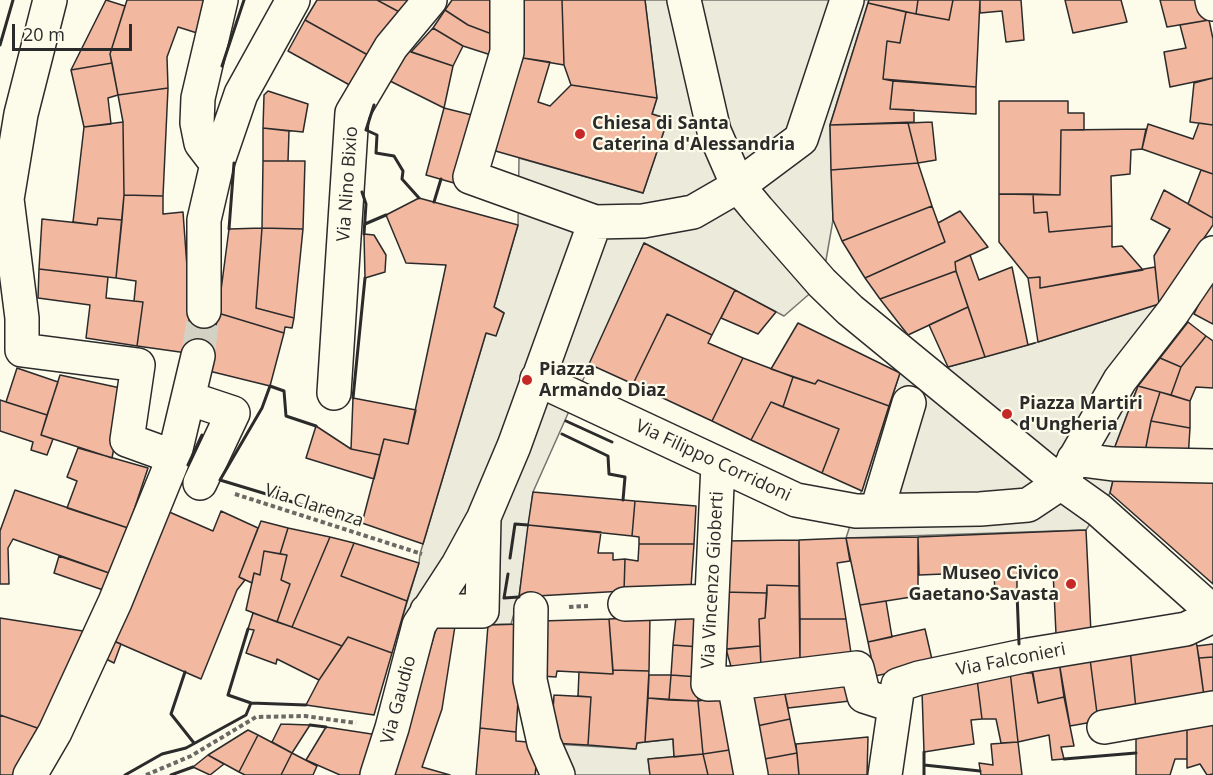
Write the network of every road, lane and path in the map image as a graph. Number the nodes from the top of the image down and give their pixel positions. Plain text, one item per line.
1 (50, 0) edge
2 (221, 0) edge
3 (293, 0) edge
4 (430, 0) edge
5 (507, 0) edge
6 (684, 0) edge
7 (847, 0) edge
8 (217, 164) junction
9 (738, 186) junction
10 (2, 198) edge
11 (595, 222) junction
12 (1213, 253) edge
13 (204, 311) tunnel mouth
14 (198, 356) tunnel mouth
15 (537, 379) junction
16 (334, 393) dead end
17 (188, 398) junction
18 (909, 403) dead end
19 (174, 457) junction
20 (718, 464) junction
21 (1213, 466) edge
22 (1068, 471) junction
23 (200, 483) joint
24 (866, 511) junction
25 (484, 517) junction
26 (420, 554) dead end
27 (711, 601) junction
28 (625, 604) dead end
29 (531, 609) dead end
30 (1213, 614) edge
31 (423, 618) junction
32 (734, 683) junction
33 (895, 706) junction
34 (1213, 708) edge
35 (397, 711) junction
36 (1104, 727) dead end
37 (30, 775) edge
38 (147, 775) edge
39 (377, 775) edge
40 (558, 775) edge
41 (751, 775) edge
42 (885, 775) edge

1 - 10 street
2 - 8 street
3 - 8 street
4 - 16 street, Via Nino Bixio
5 - 11 street
6 - 9 street
7 - 9 street
8 - 13 street
9 - 11 street
9 - 22 street
10 - 19 street
11 - 15 street, Via Gaudio
12 - 22 street
14 - 17 street
15 - 20 street, Via Filippo Corridoni
15 - 25 street, Via Gaudio
17 - 19 street
17 - 23 street
18 - 24 street
19 - 37 street
20 - 24 street, Via Filippo Corridoni
20 - 27 street, Via Vincenzo Gioberti
21 - 22 street
22 - 24 street, Via Filippo Corridoni
22 - 30 street
23 - 26 path, Via Clarenza
25 - 31 street, Via Gaudio
25 - 31 street
27 - 28 street
27 - 32 street, Via Vincenzo Gioberti
29 - 40 street
30 - 33 street, Via Falconieri
31 - 35 street, Via Gaudio
32 - 33 street
32 - 41 street, Via Vincenzo Gioberti
33 - 42 street, Via Falconieri
34 - 36 street
35 - 38 path
35 - 39 street, Via Gaudio

